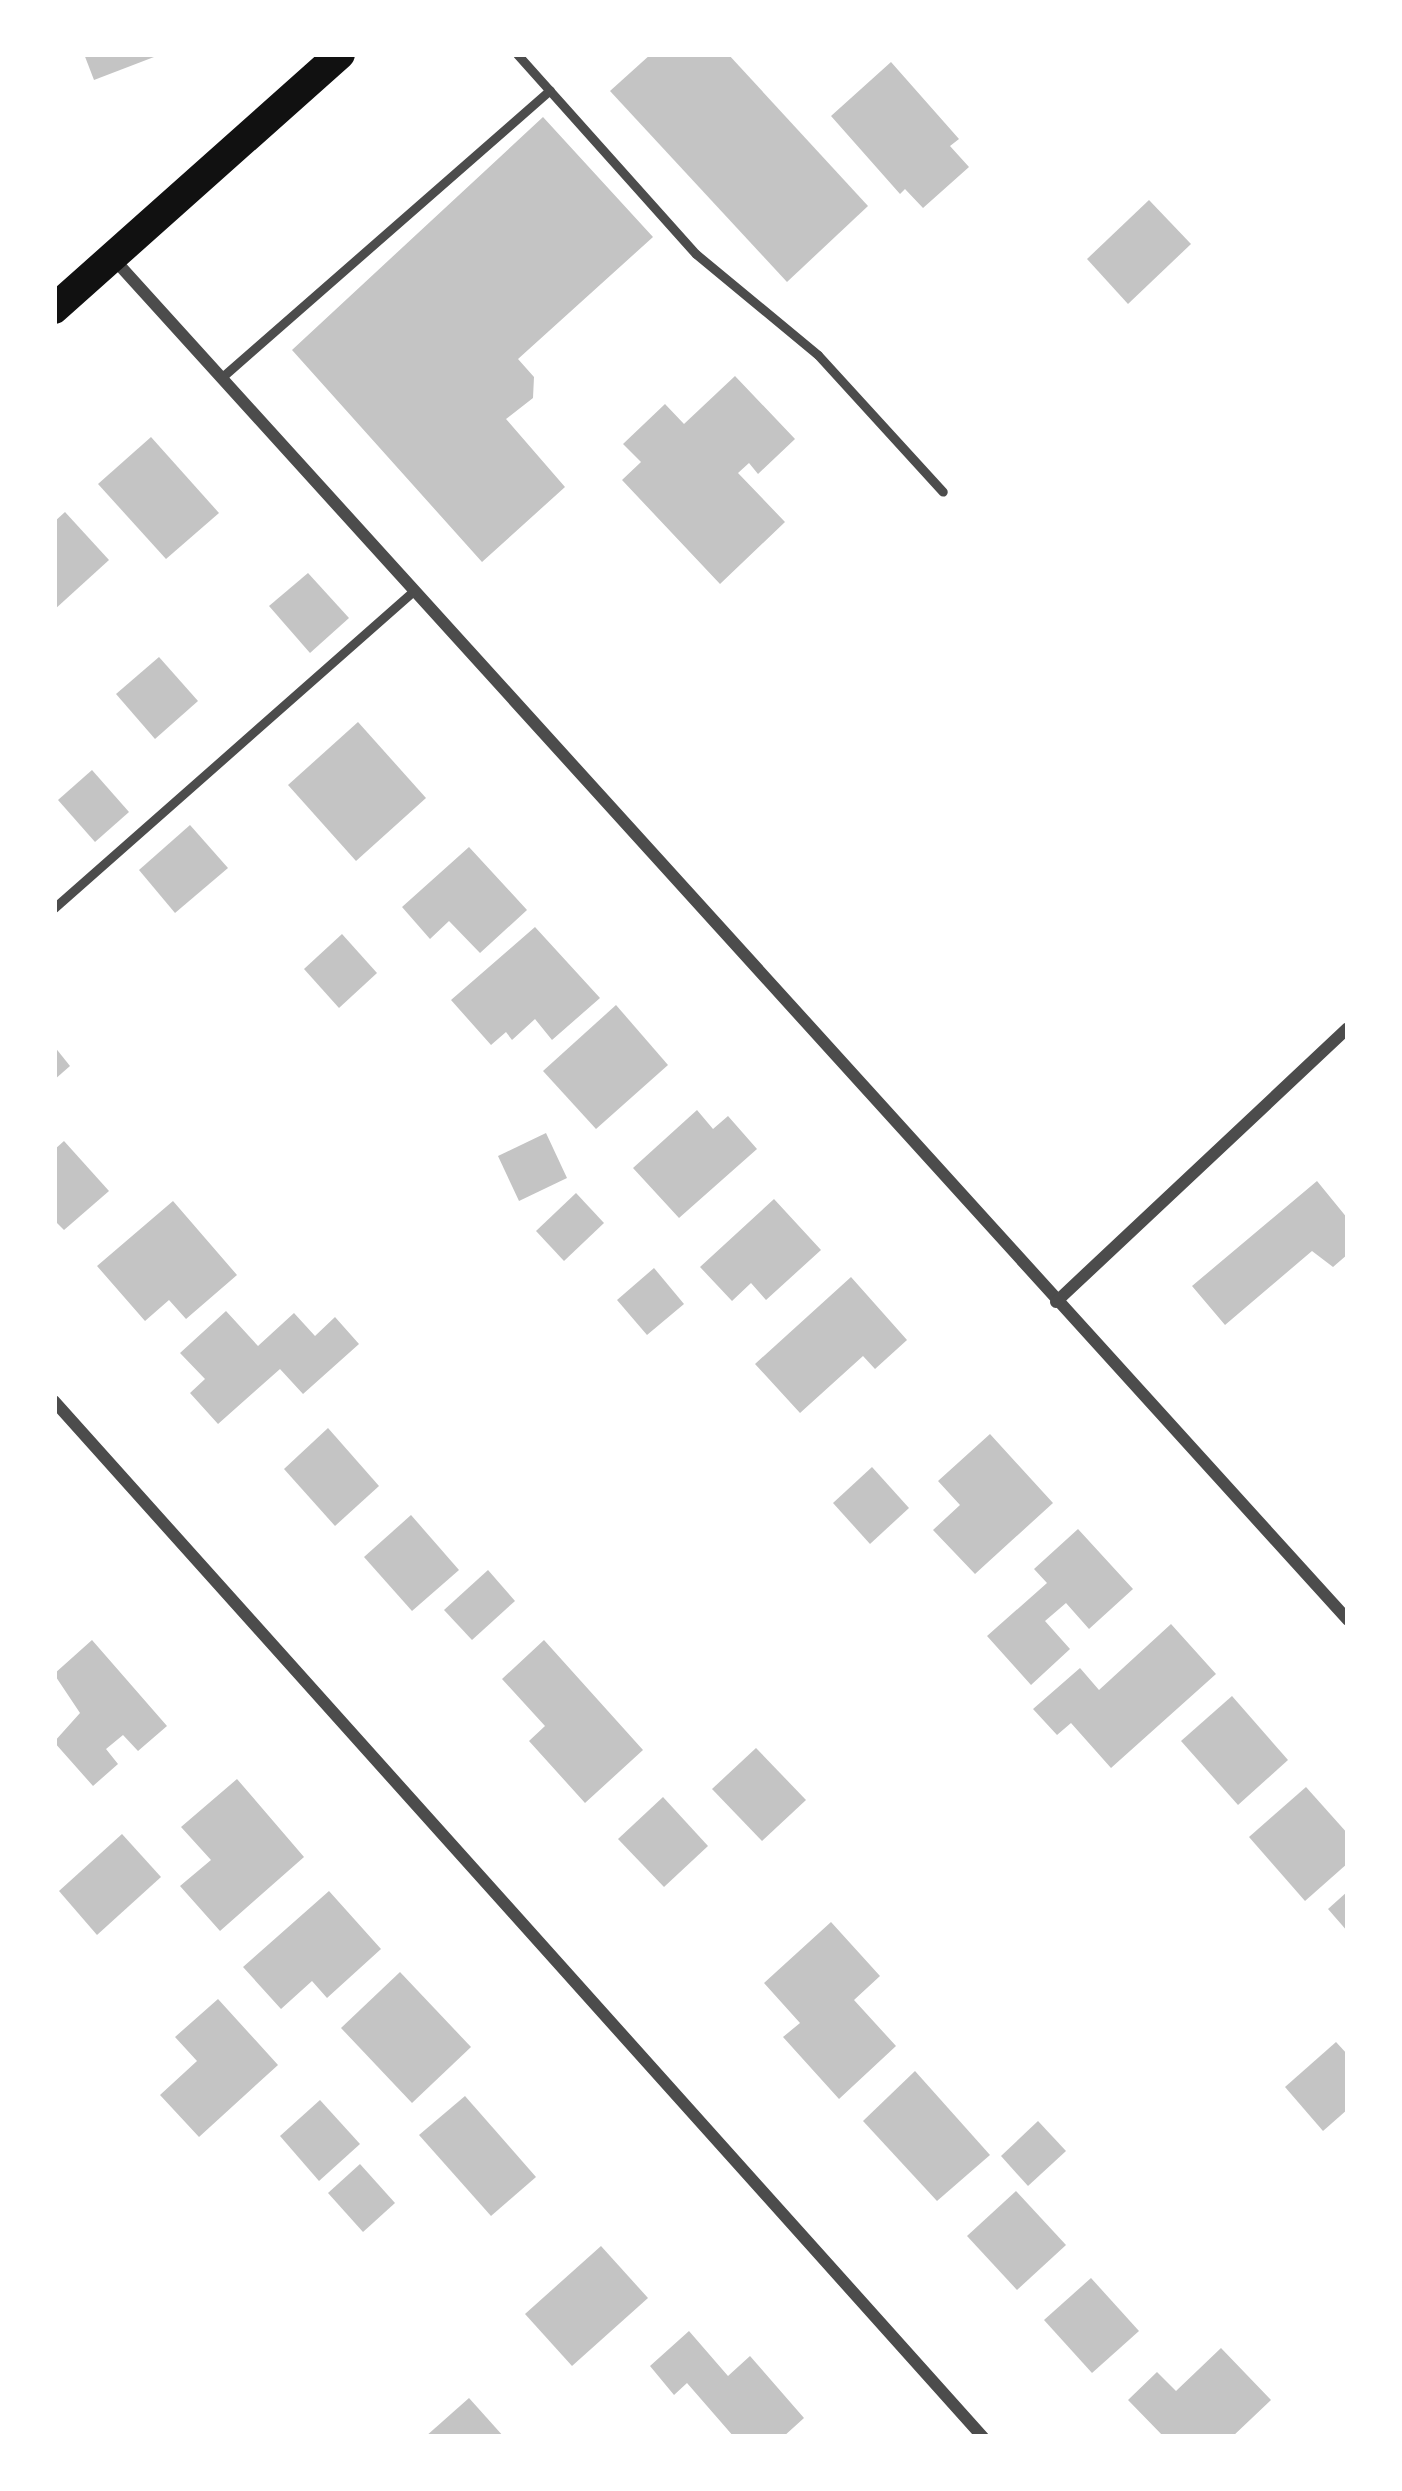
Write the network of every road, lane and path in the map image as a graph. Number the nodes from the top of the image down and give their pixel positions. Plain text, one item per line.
1 (340, 54) edge
2 (517, 54) edge
3 (550, 90) junction
4 (112, 257) junction
5 (54, 309) edge
6 (221, 379) junction
7 (943, 493) dead end
8 (413, 591) junction
9 (54, 908) edge
10 (1348, 1028) edge
11 (1056, 1302) junction
12 (54, 1402) edge
13 (1348, 1620) edge
14 (983, 2437) edge

1 - 4 main road
2 - 3 lane
3 - 6 lane
3 - 7 lane
4 - 5 main road
4 - 6 street
6 - 8 street
8 - 9 lane
8 - 11 street
10 - 11 street
11 - 13 street
12 - 14 street

